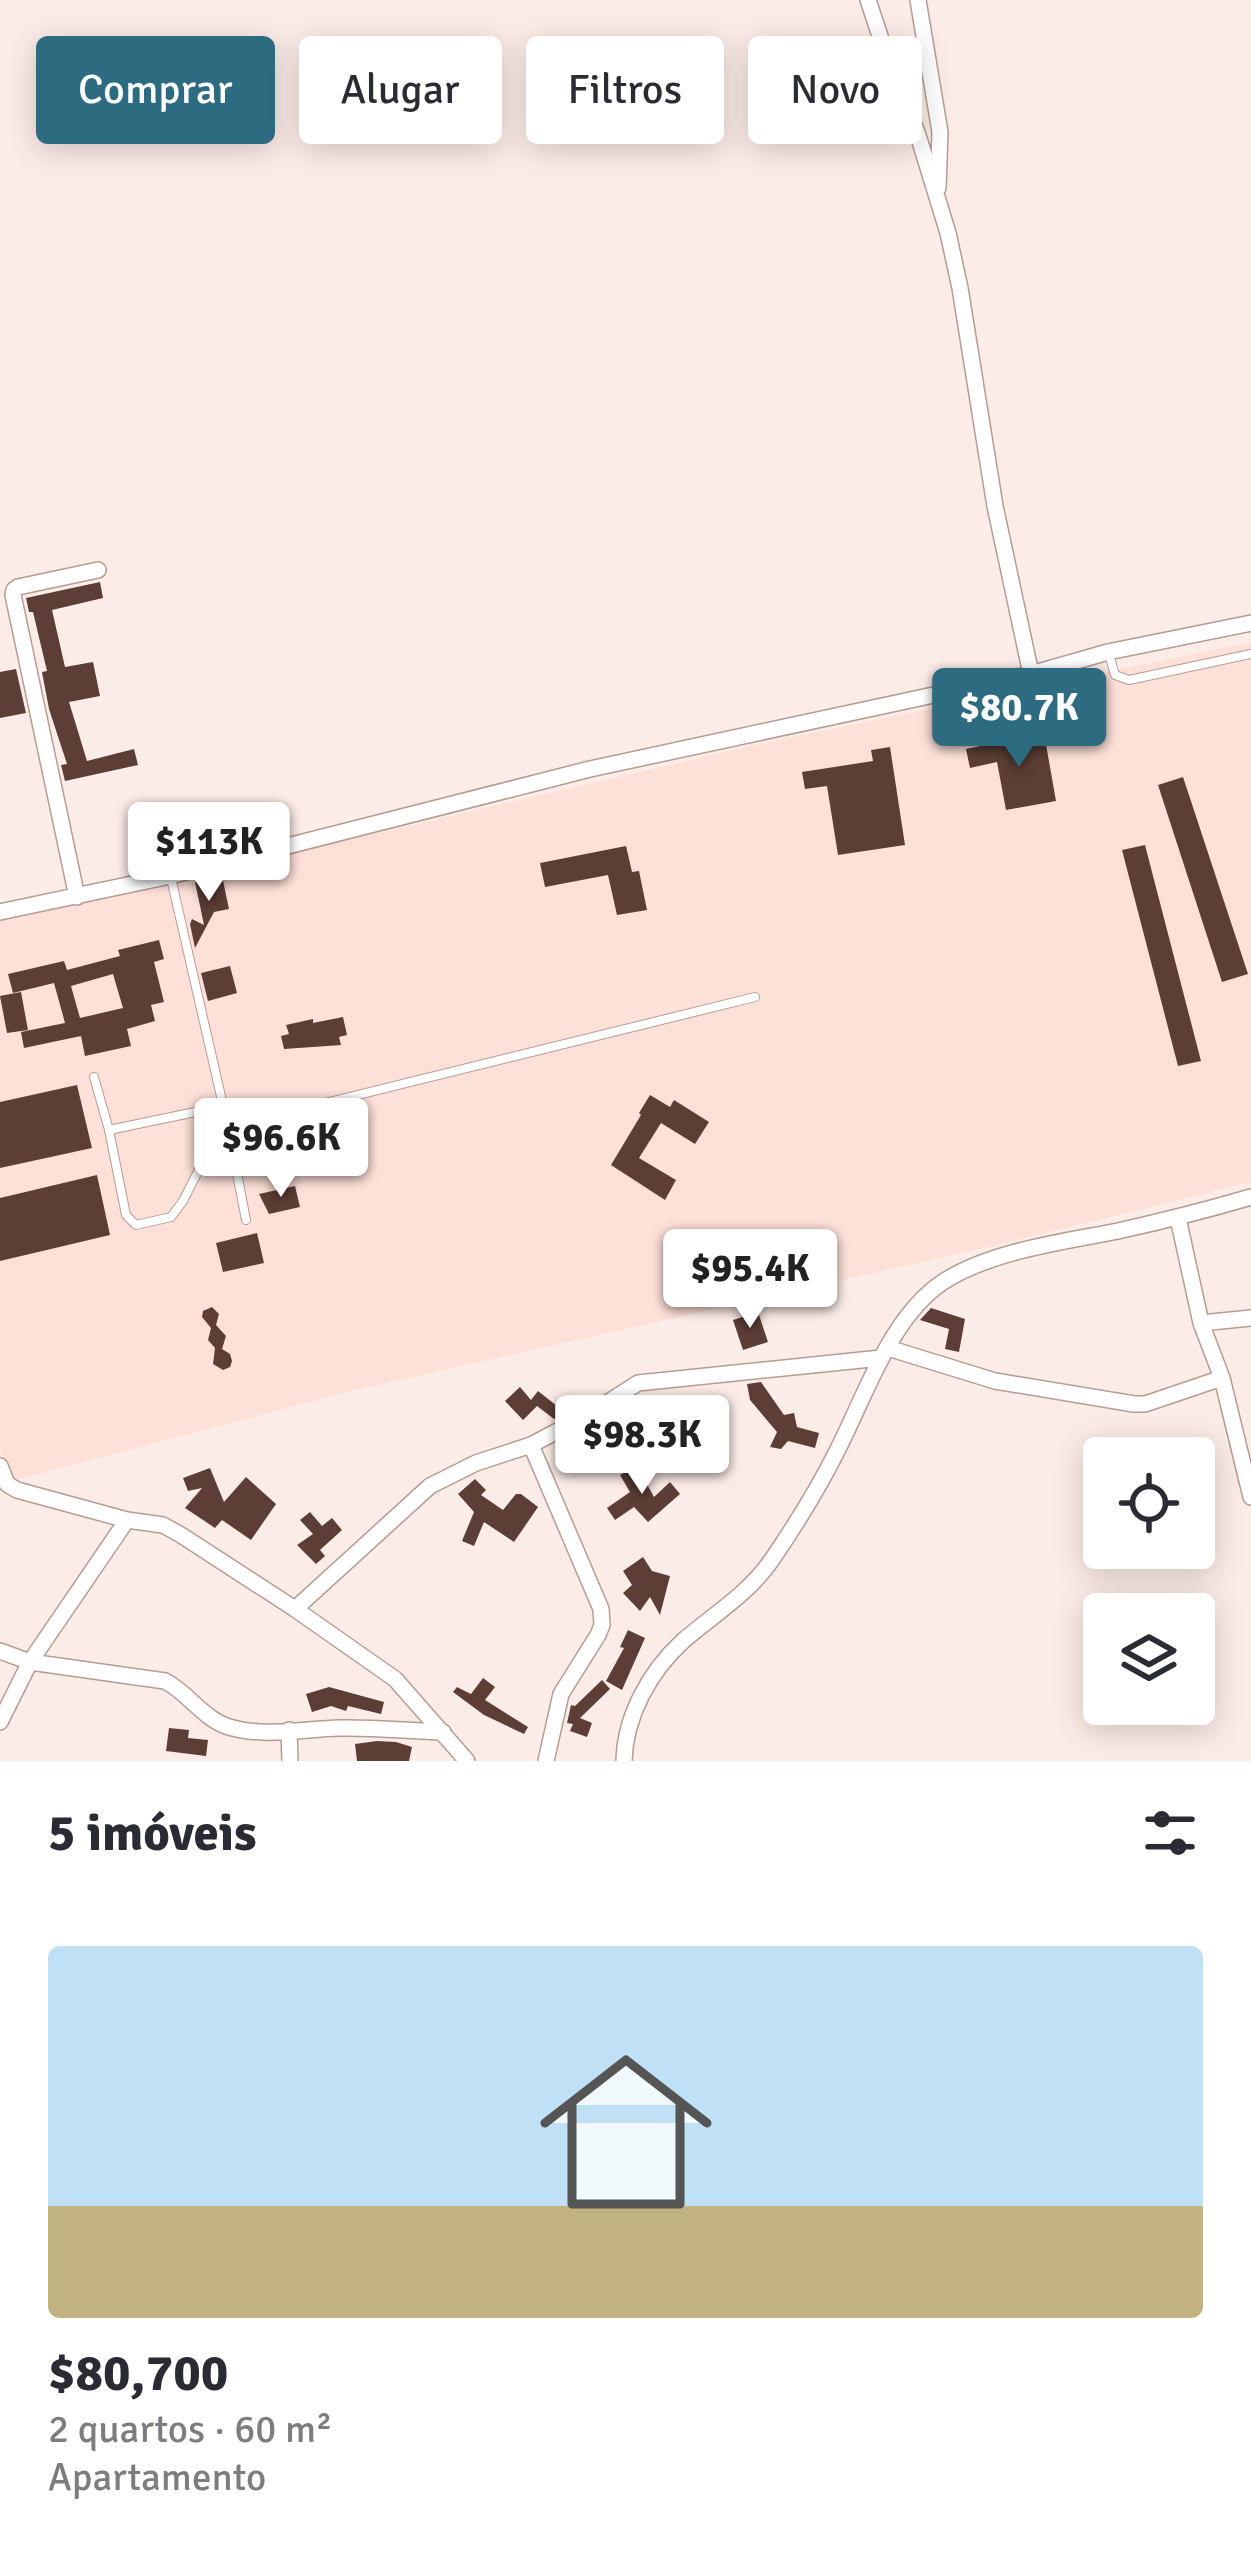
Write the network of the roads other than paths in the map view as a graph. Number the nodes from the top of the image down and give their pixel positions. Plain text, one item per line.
1 (868, 0) edge
2 (918, 0) edge
3 (937, 197) junction
4 (98, 571) dead end
5 (1251, 623) edge
6 (1108, 652) junction
7 (1251, 654) edge
8 (1031, 674) junction
9 (170, 876) junction
10 (77, 897) junction
11 (0, 912) edge
12 (754, 997) dead end
13 (94, 1077) dead end
14 (226, 1116) junction
15 (109, 1130) junction
16 (1251, 1197) edge
17 (1178, 1218) junction
18 (246, 1220) dead end
19 (1251, 1318) edge
20 (1201, 1324) junction
21 (885, 1353) junction
22 (1222, 1378) junction
23 (531, 1445) junction
24 (0, 1466) edge
25 (1251, 1498) edge
26 (127, 1520) junction
27 (295, 1609) junction
28 (0, 1651) edge
29 (30, 1662) junction
30 (0, 1722) edge
31 (289, 1730) junction
32 (443, 1732) junction
33 (290, 1761) edge
34 (467, 1761) edge
35 (546, 1761) edge
36 (624, 1761) edge

1 - 3 street
2 - 3 street
3 - 8 street
4 - 10 street
5 - 6 street
6 - 7 lane
6 - 8 street
8 - 9 street
9 - 10 street
9 - 14 lane
10 - 11 street
12 - 14 lane
13 - 15 lane
14 - 15 lane
14 - 15 lane
14 - 18 lane
16 - 17 street
17 - 20 street
17 - 21 street
19 - 20 street
20 - 22 street
21 - 22 street
21 - 23 street
21 - 36 street
22 - 25 street
23 - 27 street
23 - 35 street
24 - 26 street
26 - 27 street
26 - 29 street
27 - 32 street
28 - 29 street
29 - 30 street
29 - 31 street
31 - 32 street
31 - 33 street
32 - 34 street

